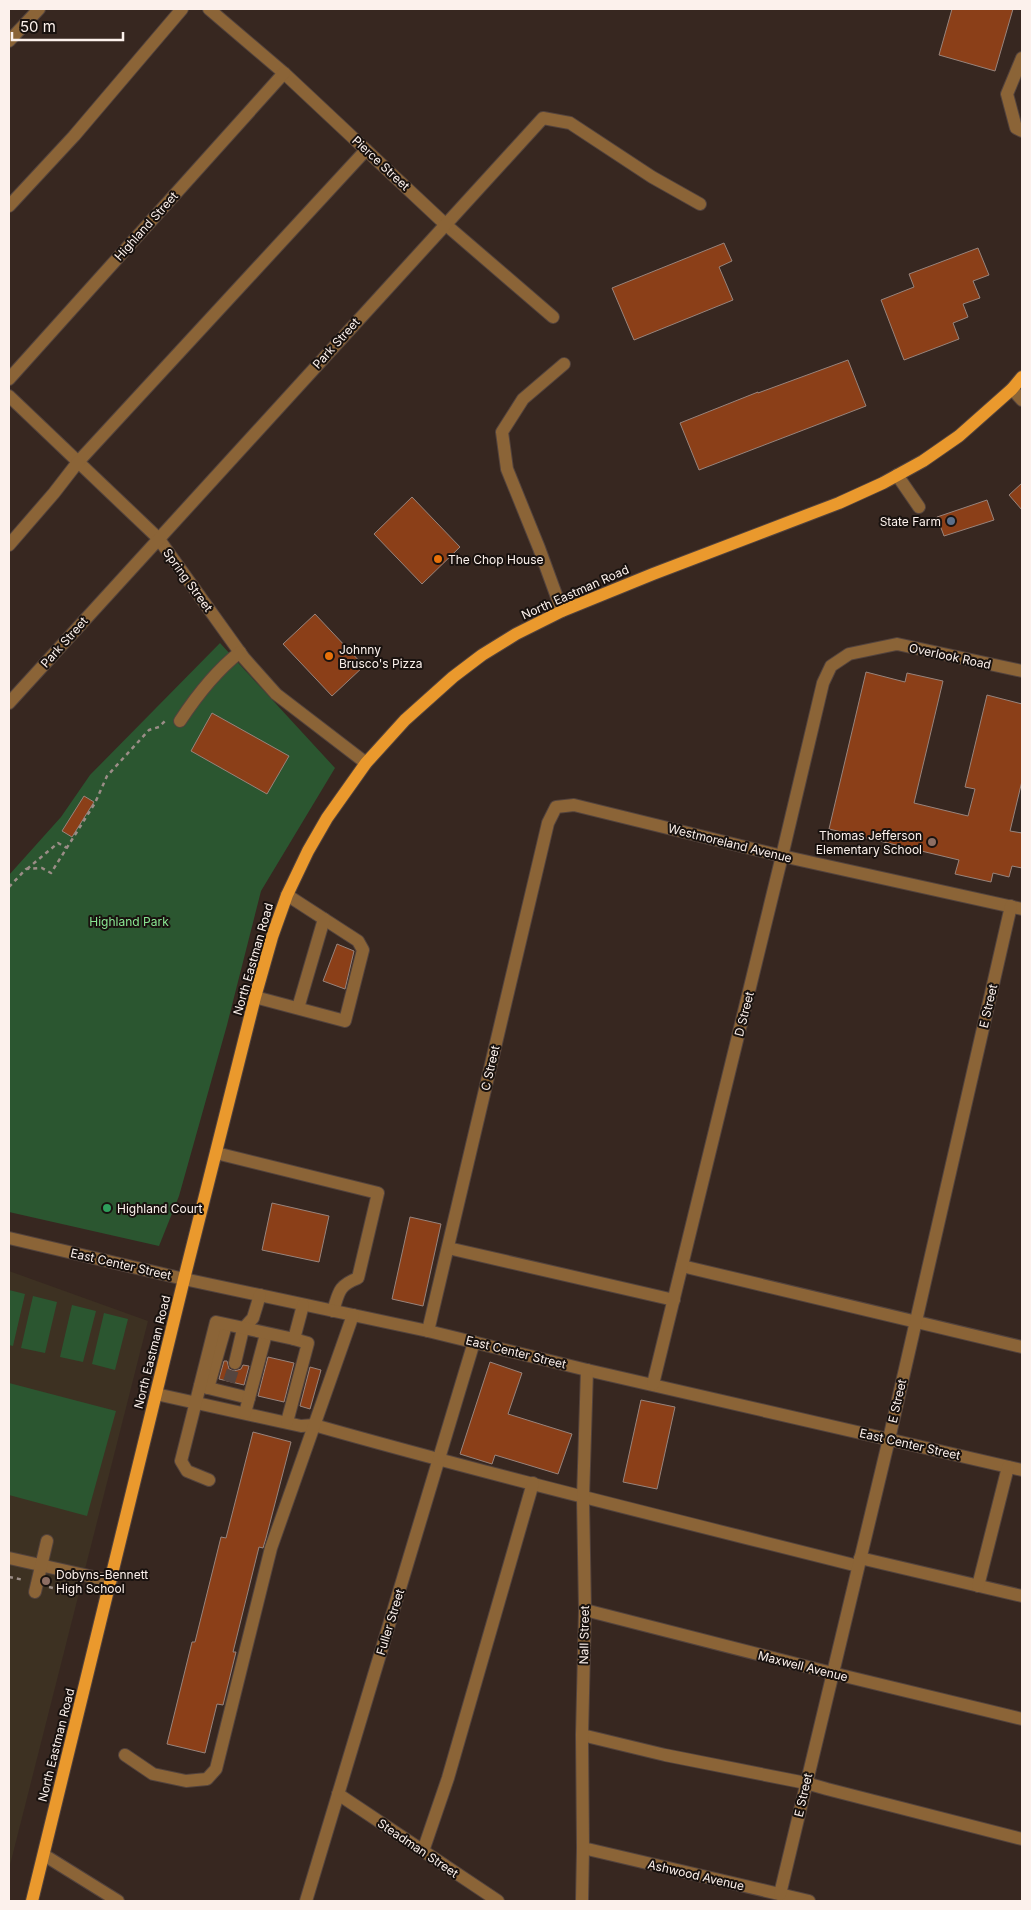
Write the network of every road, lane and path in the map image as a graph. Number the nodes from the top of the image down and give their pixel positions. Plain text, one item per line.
1 (39, 9) edge
2 (182, 9) edge
3 (209, 9) edge
4 (9, 41) edge
5 (1022, 58) edge
6 (284, 73) junction
7 (1022, 131) edge
8 (366, 150) junction
9 (700, 204) dead end
10 (9, 206) edge
11 (445, 224) junction
12 (553, 318) dead end
13 (564, 364) dead end
14 (1022, 377) edge
15 (9, 379) edge
16 (1012, 389) junction
17 (9, 396) edge
18 (1022, 400) edge
19 (78, 462) junction
20 (897, 475) junction
21 (919, 507) dead end
22 (158, 538) junction
23 (9, 545) edge
24 (562, 611) junction
25 (240, 652) junction
26 (849, 654) joint
27 (1022, 672) edge
28 (9, 702) edge
29 (184, 715) joint
30 (366, 763) junction
31 (556, 807) joint
32 (67, 848) junction
33 (782, 856) junction
34 (26, 870) junction
35 (9, 887) edge
36 (286, 895) junction
37 (1017, 908) edge
38 (324, 919) junction
39 (255, 996) junction
40 (298, 1008) junction
41 (216, 1153) junction
42 (9, 1238) edge
43 (448, 1248) junction
44 (682, 1266) junction
45 (184, 1279) junction
46 (260, 1295) junction
47 (674, 1300) junction
48 (303, 1305) junction
49 (333, 1311) junction
50 (353, 1315) junction
51 (915, 1322) junction
52 (244, 1329) junction
53 (428, 1331) junction
54 (266, 1334) junction
55 (294, 1339) junction
56 (474, 1342) junction
57 (1022, 1347) edge
58 (235, 1363) tunnel mouth
59 (587, 1370) junction
60 (653, 1384) junction
61 (204, 1387) junction
62 (156, 1394) junction
63 (249, 1398) junction
64 (196, 1403) junction
65 (246, 1413) junction
66 (286, 1422) junction
67 (314, 1425) junction
68 (889, 1439) junction
69 (439, 1460) junction
70 (1008, 1467) junction
71 (1022, 1470) edge
72 (209, 1480) dead end
73 (533, 1483) junction
74 (583, 1498) junction
75 (47, 1541) dead end
76 (9, 1559) edge
77 (859, 1562) junction
78 (41, 1566) junction
79 (111, 1581) junction
80 (978, 1586) junction
81 (35, 1592) dead end
82 (1022, 1596) edge
83 (585, 1610) junction
84 (832, 1673) junction
85 (1022, 1719) edge
86 (582, 1735) junction
87 (125, 1755) dead end
88 (806, 1782) junction
89 (338, 1794) junction
90 (1022, 1839) edge
91 (583, 1848) junction
92 (423, 1851) junction
93 (44, 1855) junction
94 (780, 1894) junction
95 (32, 1901) edge
96 (118, 1901) edge
97 (306, 1901) edge
98 (498, 1901) edge
99 (582, 1901) edge
100 (809, 1901) edge

1 - 4 street
2 - 10 street
3 - 6 street, Pierce Street
5 - 7 street
6 - 8 street, Pierce Street
6 - 15 street, Highland Street
8 - 11 street, Pierce Street
8 - 19 street
9 - 11 street, Park Street
11 - 12 street, Pierce Street
11 - 22 street, Park Street
13 - 24 street
14 - 16 main road, North Eastman Road
16 - 18 street
16 - 20 main road, North Eastman Road
17 - 19 street, Spring Street
19 - 22 street, Spring Street
19 - 23 street
20 - 21 street
20 - 24 main road, North Eastman Road
22 - 25 street, Spring Street
22 - 28 street, Park Street
24 - 30 main road, North Eastman Road
25 - 29 street
25 - 30 street, Spring Street
26 - 27 street, Overlook Road
26 - 33 street, D Street
29 - 32 path
30 - 36 main road, North Eastman Road
31 - 33 street, Westmoreland Avenue
31 - 43 street, C Street
32 - 34 path
32 - 34 path
33 - 37 street, Westmoreland Avenue
33 - 44 street, D Street
34 - 35 path
36 - 38 street
36 - 39 main road, North Eastman Road
37 - 51 street, E Street
38 - 40 street
38 - 40 street
39 - 40 street
39 - 41 main road, North Eastman Road
41 - 45 main road, North Eastman Road
41 - 49 street
42 - 45 street, East Center Street
43 - 47 street
43 - 53 street, C Street
44 - 47 street, D Street
44 - 51 street
45 - 46 street, East Center Street
45 - 62 main road, North Eastman Road
46 - 48 street, East Center Street
46 - 52 street
47 - 60 street, D Street
48 - 49 street, East Center Street
48 - 55 street
49 - 50 street, East Center Street
50 - 53 street, East Center Street
50 - 67 street
51 - 57 street
51 - 68 street, E Street
52 - 54 street
52 - 58 street
52 - 61 street
53 - 56 street, East Center Street
54 - 55 street
54 - 63 street
55 - 66 street
56 - 59 street, East Center Street
56 - 69 street, Fuller Street
59 - 60 street, East Center Street
59 - 74 street, Nall Street
60 - 68 street, East Center Street
61 - 63 street
61 - 64 street
62 - 64 street
62 - 79 main road, North Eastman Road
63 - 65 street
64 - 65 street
64 - 72 street
65 - 66 street
66 - 67 street
67 - 69 street
67 - 87 street
68 - 70 street, East Center Street
68 - 77 street, E Street
69 - 73 street
69 - 89 street, Fuller Street
70 - 71 street, East Center Street
70 - 80 street
73 - 74 street
73 - 92 street
74 - 77 street
74 - 83 street, Nall Street
75 - 78 street
76 - 78 street
77 - 80 street
77 - 84 street, E Street
78 - 79 street
78 - 81 street
79 - 93 main road, North Eastman Road
80 - 82 street
83 - 84 street, Maxwell Avenue
83 - 86 street, Nall Street
84 - 85 street, Maxwell Avenue
84 - 88 street, E Street
86 - 88 street
86 - 91 street, Nall Street
88 - 90 street
88 - 94 street, E Street
89 - 92 street, Steadman Street
89 - 97 street, Fuller Street
91 - 94 street, Ashwood Avenue
91 - 99 street, Nall Street
92 - 98 street, Steadman Street
93 - 95 main road, North Eastman Road
93 - 96 street
94 - 100 street, Ashwood Avenue

